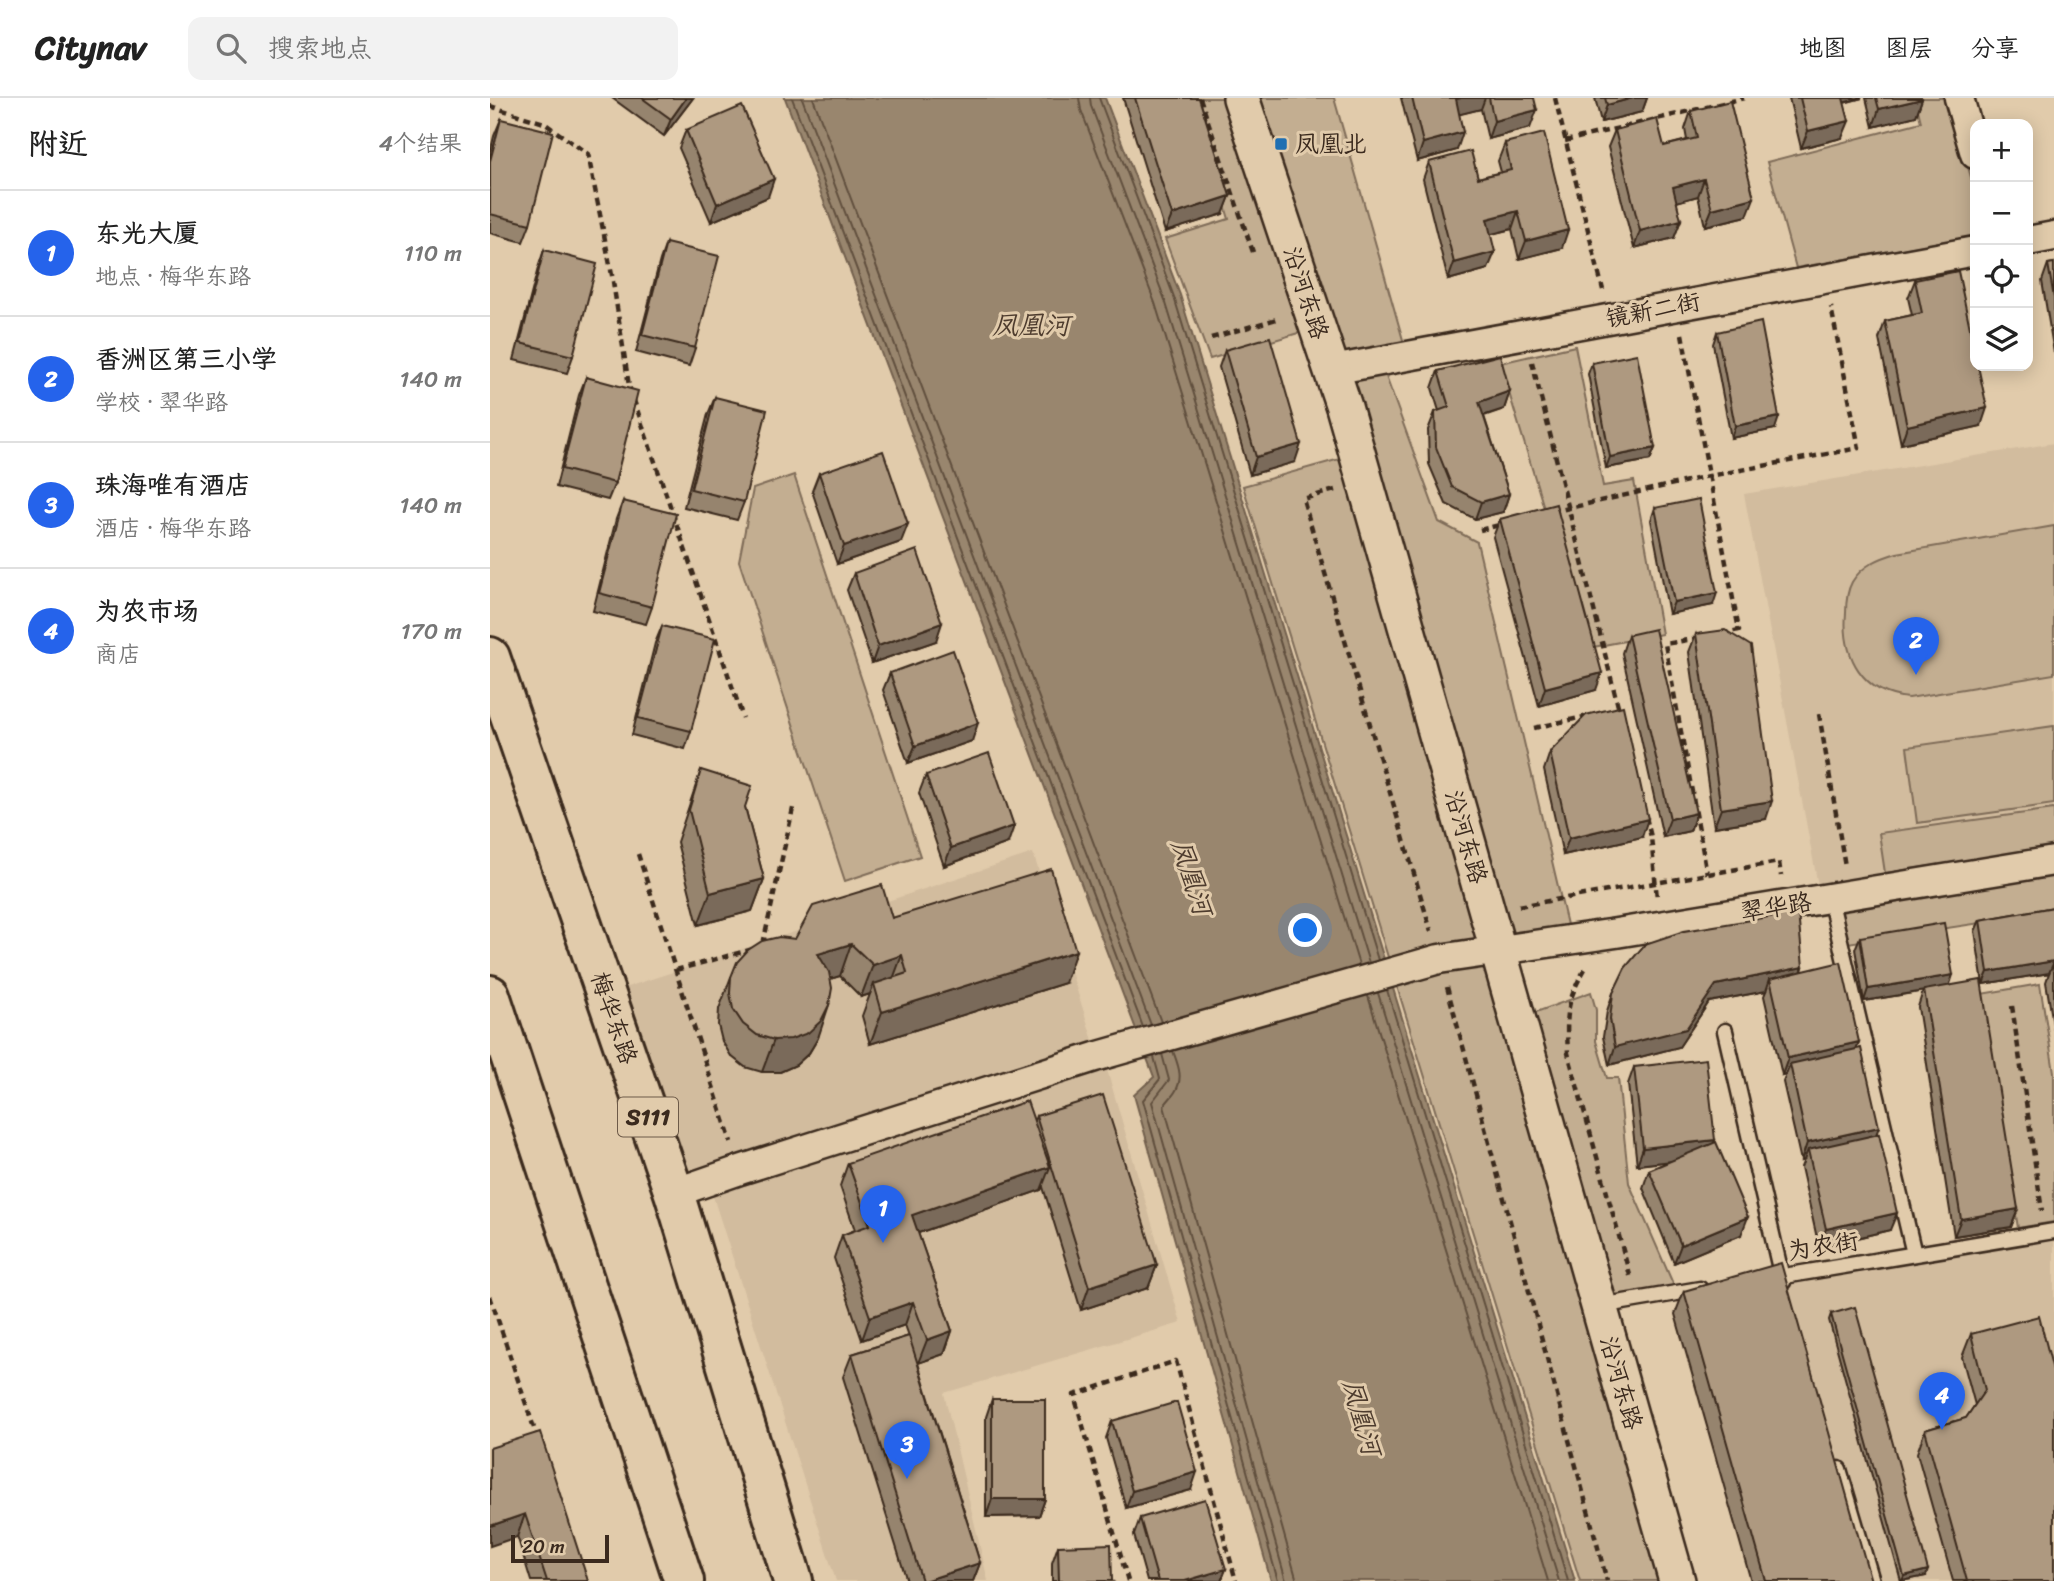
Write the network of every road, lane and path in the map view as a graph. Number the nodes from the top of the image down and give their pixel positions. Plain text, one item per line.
1 (1200, 98) edge
2 (1241, 98) edge
3 (1555, 98) edge
4 (1744, 98) edge
5 (1959, 98) edge
6 (490, 106) edge
7 (1970, 136) edge
8 (1566, 141) junction
9 (2054, 236) edge
10 (2033, 240) edge
11 (1970, 252) edge
12 (1258, 267) dead end
13 (1826, 279) junction
14 (1676, 306) junction
15 (1311, 309) junction
16 (1610, 318) junction
17 (1525, 334) junction
18 (1211, 338) dead end
19 (1332, 370) junction
20 (1709, 476) junction
21 (1365, 482) junction
22 (1569, 508) junction
23 (1544, 514) edge
24 (1506, 524) edge
25 (1480, 530) dead end
26 (1714, 635) edge
27 (1702, 637) edge
28 (490, 657) edge
29 (1619, 709) junction
30 (1607, 711) edge
31 (1595, 714) edge
32 (1819, 714) dead end
33 (743, 718) dead end
34 (1622, 722) edge
35 (1534, 728) dead end
36 (793, 804) dead end
37 (1645, 811) edge
38 (638, 854) dead end
39 (2054, 861) edge
40 (1707, 874) junction
41 (1656, 883) junction
42 (1840, 896) junction
43 (1786, 905) junction
44 (1487, 912) junction
45 (1661, 926) junction
46 (1498, 951) junction
47 (1439, 959) junction
48 (1587, 966) dead end
49 (676, 970) junction
50 (490, 995) edge
51 (2012, 1006) dead end
52 (1725, 1031) dead end
53 (740, 1170) junction
54 (674, 1193) junction
55 (2050, 1232) edge
56 (1914, 1254) junction
57 (1781, 1276) junction
58 (1755, 1280) edge
59 (1716, 1287) edge
60 (490, 1296) edge
61 (1637, 1300) junction
62 (1789, 1303) edge
63 (1600, 1306) junction
64 (537, 1438) edge
65 (1836, 1461) edge
66 (684, 1581) edge
67 (793, 1581) edge
68 (1128, 1581) edge
69 (1236, 1581) edge
70 (1607, 1581) edge
71 (1677, 1581) edge
72 (1872, 1581) edge

1 - 12 path
2 - 15 street, 沿河东路
3 - 8 path
4 - 8 path
5 - 7 street
6 - 33 path
8 - 16 path
9 - 10 street
11 - 13 street, 镜新二街
13 - 14 street, 镜新二街
13 - 20 path
14 - 16 street, 镜新二街
14 - 20 path
15 - 18 path
15 - 19 street, 沿河东路
16 - 17 street, 镜新二街
17 - 19 street, 镜新二街
17 - 22 path
19 - 21 street, 沿河东路
20 - 22 path
20 - 26 path
21 - 44 street, 沿河东路
21 - 47 path
22 - 23 path
22 - 29 path
24 - 25 path
27 - 40 path
28 - 54 main road, 梅华东路 / S111
29 - 30 path
29 - 34 path
31 - 35 path
32 - 42 path
36 - 49 path
37 - 41 path
38 - 49 path
39 - 42 street, 翠华路
40 - 41 path
40 - 43 path
41 - 44 path
41 - 45 path
42 - 43 street, 翠华路
42 - 56 lane
43 - 45 street, 翠华路
44 - 46 street, 沿河东路
45 - 46 street, 翠华路
46 - 47 street, 翠华路
46 - 63 street, 沿河东路
47 - 53 street, 翠华路
47 - 70 path
48 - 61 path
49 - 53 path
50 - 66 main road
51 - 55 path
52 - 57 lane
53 - 54 street, 翠华路
54 - 67 main road, 梅华东路 / S111
55 - 56 lane, 为农街
56 - 57 lane, 为农街
57 - 58 lane, 为农街
57 - 62 lane
59 - 61 lane
60 - 64 path
61 - 63 lane
63 - 71 street, 沿河东路
65 - 72 lane
68 - 69 path

